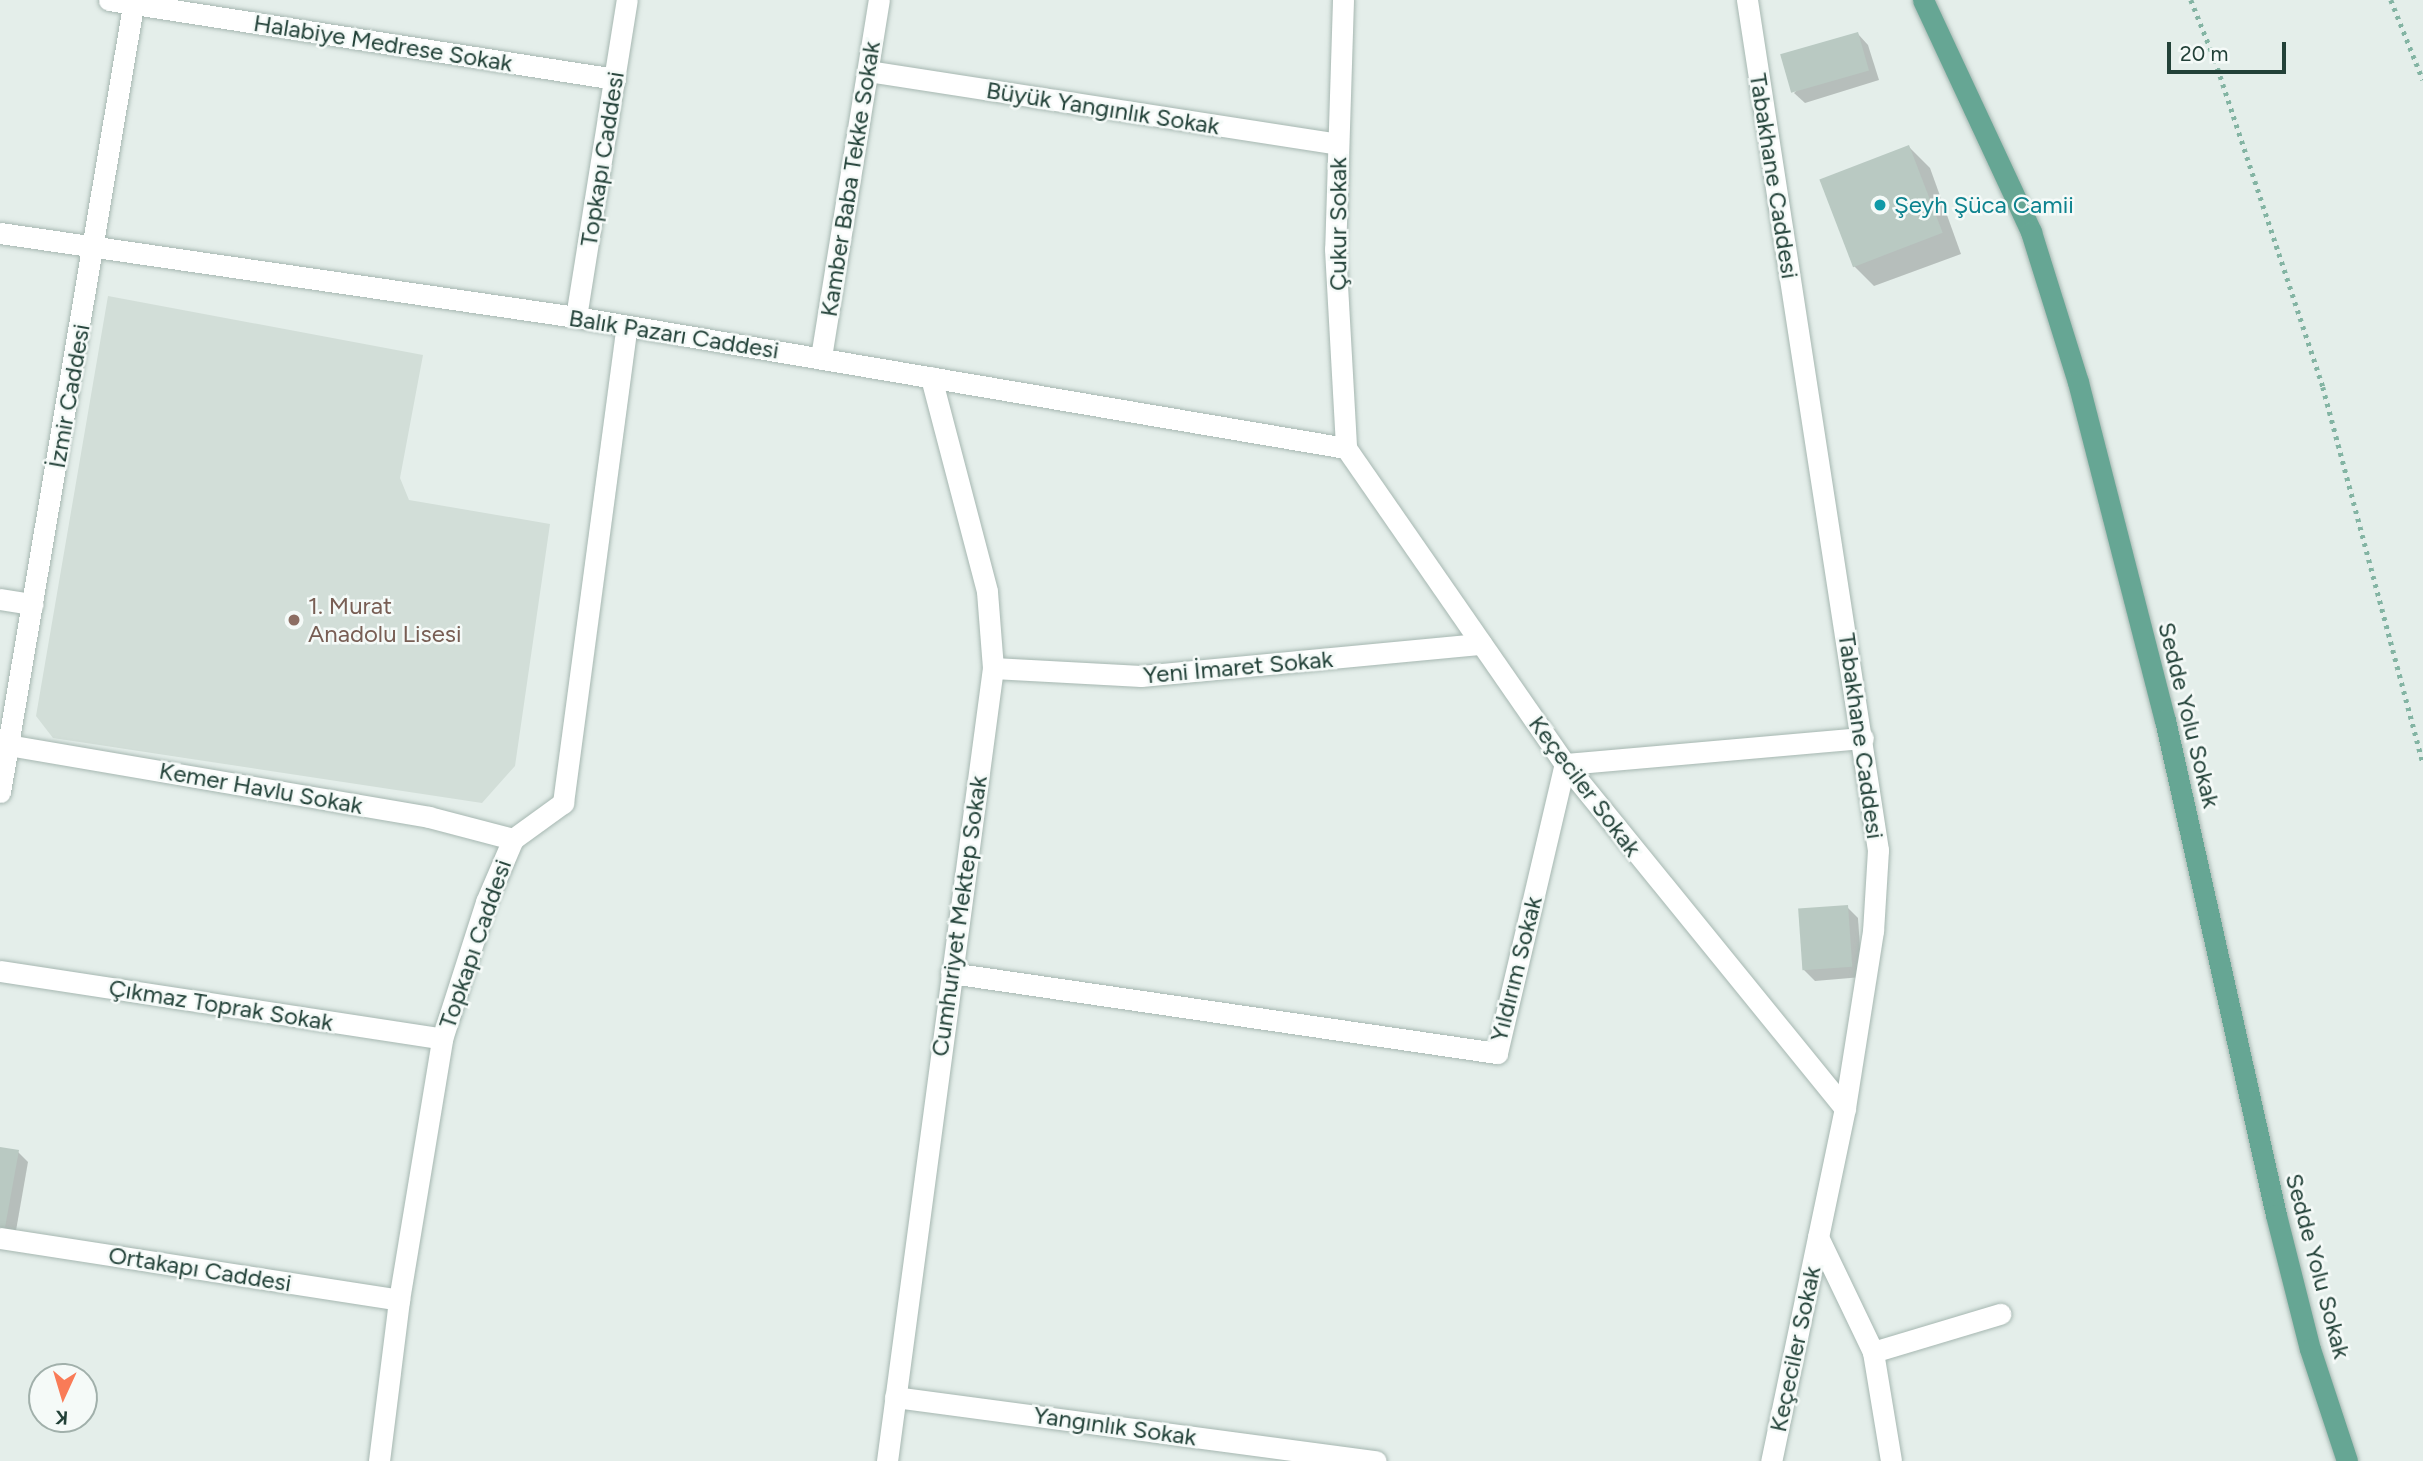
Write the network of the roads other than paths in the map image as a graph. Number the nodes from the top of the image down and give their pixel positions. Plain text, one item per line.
1 (109, 0) edge
2 (627, 0) edge
3 (879, 0) edge
4 (1343, 0) edge
5 (1747, 0) edge
6 (1923, 0) edge
7 (133, 2) edge
8 (868, 71) junction
9 (615, 79) junction
10 (1337, 144) junction
11 (0, 233) edge
12 (94, 248) junction
13 (576, 317) junction
14 (627, 326) junction
15 (821, 357) junction
16 (931, 377) junction
17 (1346, 448) junction
18 (0, 599) edge
19 (33, 604) junction
20 (1482, 644) junction
21 (993, 668) junction
22 (1863, 738) junction
23 (8, 745) junction
24 (1565, 764) junction
25 (0, 792) edge
26 (513, 839) junction
27 (0, 971) edge
28 (951, 973) junction
29 (442, 1039) junction
30 (1845, 1108) junction
31 (1818, 1237) junction
32 (0, 1238) edge
33 (399, 1300) junction
34 (2000, 1314) dead end
35 (1873, 1352) junction
36 (895, 1397) junction
37 (379, 1461) edge
38 (887, 1461) edge
39 (1376, 1461) edge
40 (1771, 1461) edge
41 (1891, 1461) edge
42 (2347, 1461) edge

1 - 7 street, Halabiye Medrese Sokak
2 - 9 street, Topkapı Caddesi
3 - 8 street, Kamber Baba Tekke Sokak
4 - 10 street, Çukur Sokak
5 - 22 street, Tabakhane Caddesi
6 - 42 main road, Sedde Yolu Sokak
7 - 9 street, Halabiye Medrese Sokak
7 - 12 street, İzmir Caddesi
8 - 10 street, Büyük Yangınlık Sokak
8 - 15 street, Kamber Baba Tekke Sokak
9 - 13 street, Topkapı Caddesi
10 - 17 street, Çukur Sokak
11 - 12 street, Balık Pazarı Caddesi
12 - 13 street, Balık Pazarı Caddesi
12 - 19 street, İzmir Caddesi
13 - 14 street, Balık Pazarı Caddesi
14 - 15 street, Balık Pazarı Caddesi
14 - 26 street, Topkapı Caddesi
15 - 16 street, Balık Pazarı Caddesi
16 - 17 street, Balık Pazarı Caddesi
16 - 21 street, Cumhuriyet Mektep Sokak
17 - 20 street, Keçeciler Sokak
18 - 19 street
19 - 23 street, İzmir Caddesi
20 - 21 street, Yeni İmaret Sokak
20 - 24 street, Keçeciler Sokak
21 - 28 street, Cumhuriyet Mektep Sokak
22 - 24 street
22 - 30 street, Tabakhane Caddesi
23 - 25 street, İzmir Caddesi
23 - 26 street, Kemer Havlu Sokak
24 - 28 street, Yıldırım Sokak
24 - 30 street, Keçeciler Sokak
26 - 29 street, Topkapı Caddesi
27 - 29 street, Çıkmaz Toprak Sokak
28 - 36 street, Cumhuriyet Mektep Sokak
29 - 33 street, Topkapı Caddesi
30 - 31 street, Tabakhane Caddesi
31 - 35 street
31 - 40 street, Keçeciler Sokak
32 - 33 street, Ortakapı Caddesi
33 - 37 street, Topkapı Caddesi
34 - 35 street
35 - 41 street
36 - 38 street, Cumhuriyet Mektep Sokak
36 - 39 street, Yangınlık Sokak

